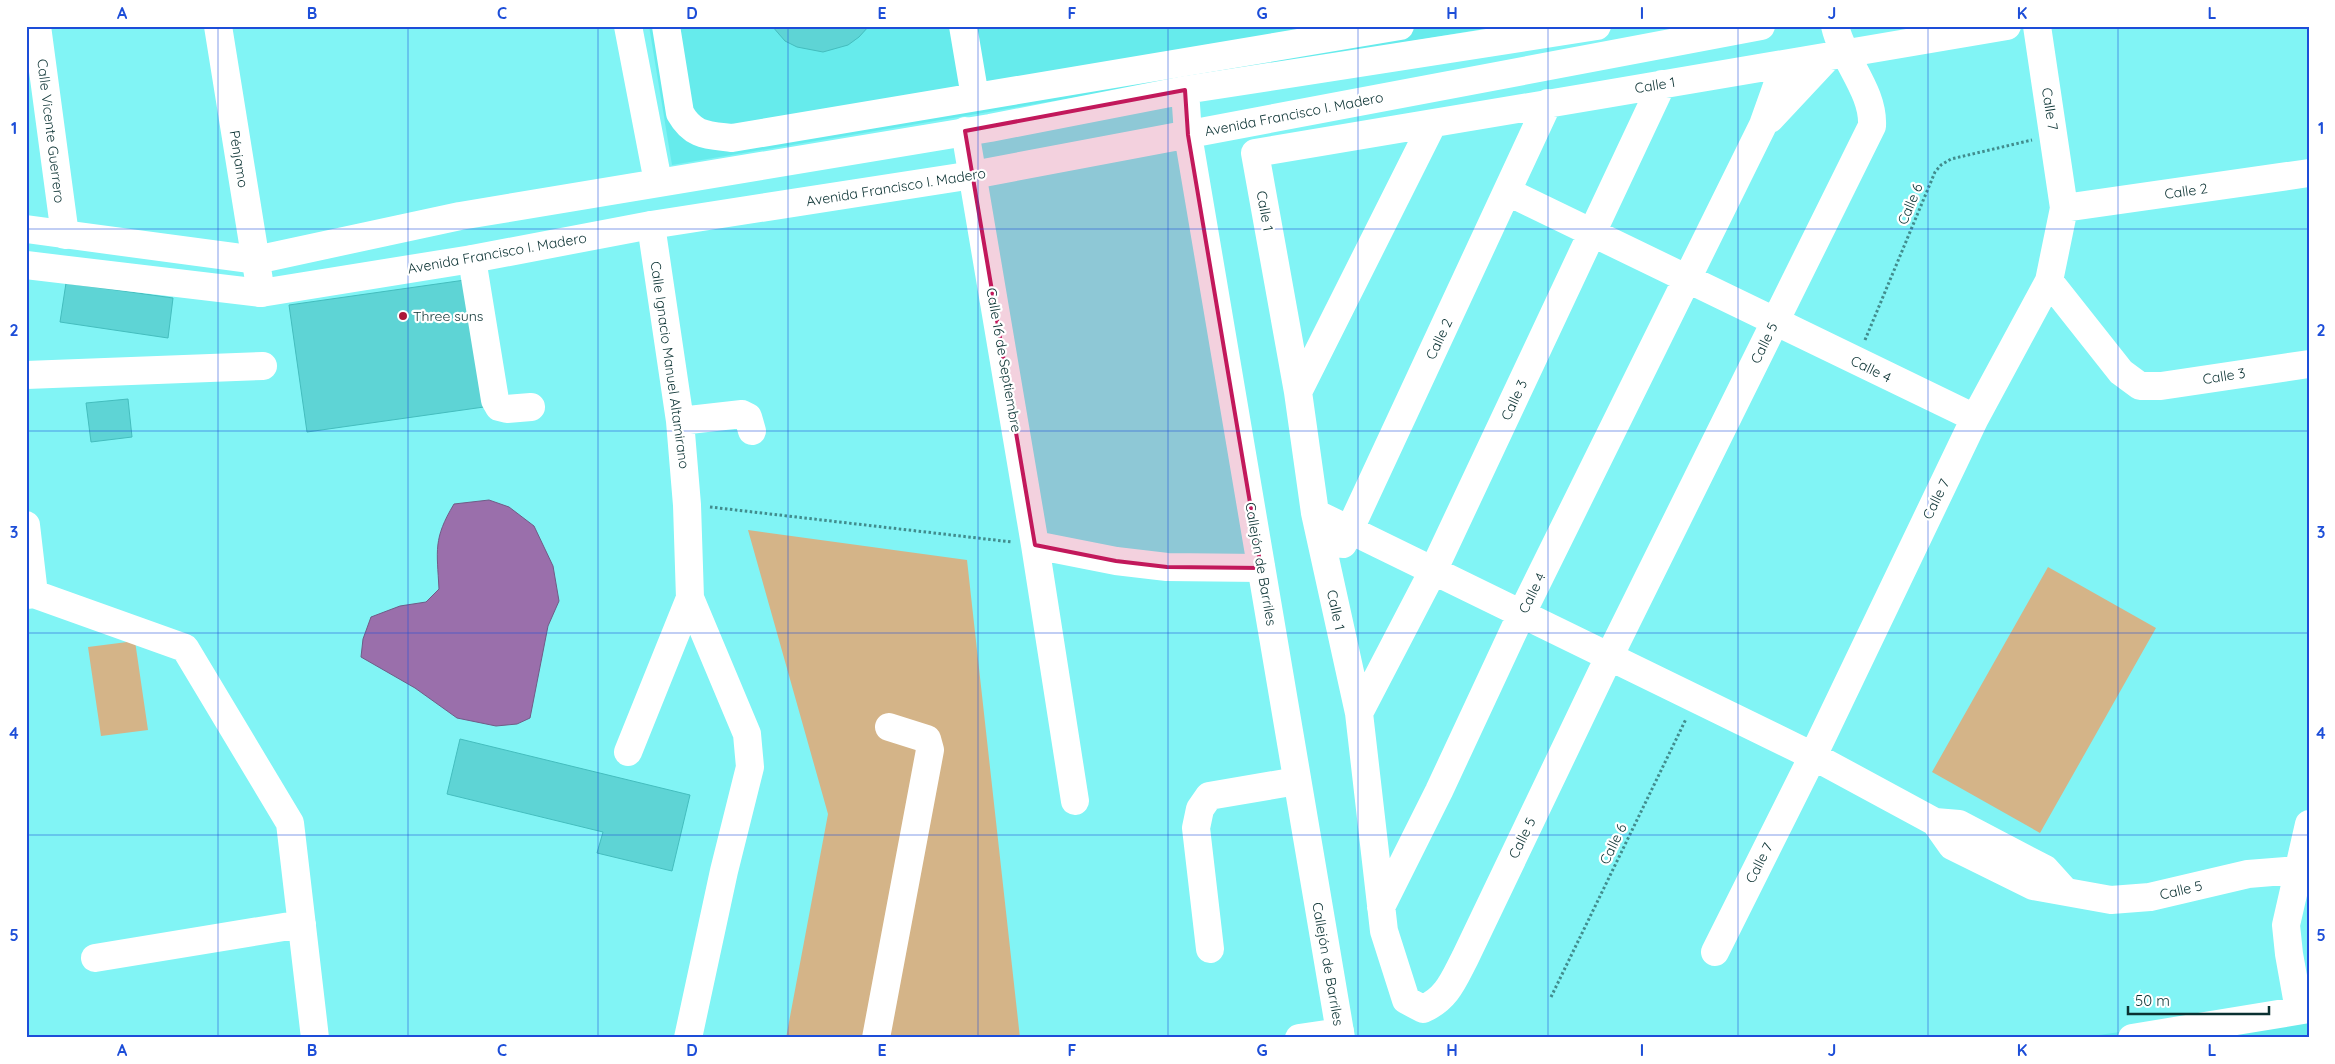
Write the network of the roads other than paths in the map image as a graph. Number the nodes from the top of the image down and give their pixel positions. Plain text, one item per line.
1 (37, 26) edge
2 (218, 26) edge
3 (628, 26) edge
4 (666, 26) edge
5 (963, 26) edge
6 (1400, 26) edge
7 (1596, 26) edge
8 (1761, 26) edge
9 (1835, 26) edge
10 (2007, 26) edge
11 (2038, 26) edge
12 (1836, 56) junction
13 (1784, 66) junction
14 (1662, 84) junction
15 (1185, 90) junction
16 (975, 97) junction
17 (1548, 103) junction
18 (1433, 123) junction
19 (1764, 125) junction
20 (965, 132) junction
21 (1188, 134) junction
22 (2309, 173) edge
23 (973, 176) junction
24 (658, 182) junction
25 (1508, 192) junction
26 (2064, 208) junction
27 (650, 225) junction
28 (26, 229) edge
29 (1594, 234) junction
30 (64, 235) junction
31 (472, 259) junction
32 (256, 260) junction
33 (26, 266) edge
34 (1687, 280) junction
35 (2049, 281) junction
36 (260, 293) junction
37 (1774, 322) junction
38 (2309, 364) edge
39 (263, 366) dead end
40 (26, 375) edge
41 (1298, 392) junction
42 (531, 407) dead end
43 (1975, 418) junction
44 (680, 421) junction
45 (752, 431) dead end
46 (1315, 513) junction
47 (26, 525) edge
48 (1351, 529) junction
49 (1035, 545) junction
50 (1261, 568) junction
51 (1434, 569) junction
52 (1328, 575) junction
53 (30, 595) edge
54 (690, 598) junction
55 (1522, 613) junction
56 (1609, 657) junction
57 (1359, 713) junction
58 (889, 727) dead end
59 (628, 752) dead end
60 (1813, 756) junction
61 (1297, 781) junction
62 (1075, 801) dead end
63 (2309, 824) edge
64 (2303, 870) edge
65 (1381, 907) junction
66 (302, 924) junction
67 (1210, 948) dead end
68 (1715, 952) dead end
69 (95, 958) dead end
70 (1423, 1010) joint
71 (2304, 1010) edge
72 (1340, 1035) edge
73 (315, 1038) edge
74 (688, 1038) edge
75 (876, 1038) edge
76 (1300, 1038) edge
77 (2132, 1038) edge

1 - 30 street, Calle Vicente Guerrero
2 - 32 street, Pénjamo
3 - 24 street
4 - 16 street
5 - 16 street
6 - 16 street
7 - 15 street
8 - 21 street, Avenida Francisco I. Madero
9 - 12 street, Calle 5
10 - 12 street, Calle 1
11 - 26 street, Calle 7
12 - 13 street, Calle 1
12 - 19 street, Calle 4
12 - 37 street, Calle 5
13 - 14 street, Calle 1
13 - 19 street, Calle 4
14 - 17 street, Calle 1
14 - 29 street, Calle 3
15 - 20 street
15 - 21 street, Callejón de Barriles
17 - 18 street, Calle 1
17 - 25 street, Calle 2
18 - 41 street
18 - 41 street, Calle 1
19 - 34 street, Calle 4
20 - 23 street, Calle 16 de Septiembre
20 - 24 street
21 - 23 street, Avenida Francisco I. Madero
21 - 50 street, Callejón de Barriles
22 - 26 street, Calle 2
23 - 27 street, Avenida Francisco I. Madero
23 - 49 street, Calle 16 de Septiembre
24 - 32 street
25 - 29 street, Calle 4
25 - 48 street, Calle 2
26 - 35 street, Calle 7
27 - 31 street, Avenida Francisco I. Madero
27 - 44 street, Calle Ignacio Manuel Altamirano
28 - 30 street
29 - 34 street, Calle 4
29 - 51 street, Calle 3
30 - 32 street
31 - 36 street, Avenida Francisco I. Madero
31 - 42 street
32 - 36 street, Pénjamo
33 - 36 street, Avenida Francisco I. Madero
34 - 37 street, Calle 4
34 - 55 street, Calle 4
35 - 38 street, Calle 3
35 - 43 street, Calle 7
37 - 43 street, Calle 4
37 - 56 street, Calle 5
39 - 40 street
41 - 46 street, Calle 1
43 - 60 street, Calle 7
44 - 45 street
44 - 54 street, Calle Ignacio Manuel Altamirano
46 - 48 street, Calle 5
46 - 52 street, Calle 1
47 - 53 street
48 - 51 street, Calle 5
48 - 52 street, Calle 2
49 - 50 street
49 - 62 street, Calle 16 de Septiembre
50 - 61 street, Callejón de Barriles
51 - 55 street, Calle 5
51 - 57 street, Calle 3
52 - 57 street, Calle 1
53 - 66 street
54 - 59 street
54 - 74 street
55 - 56 street, Calle 5
55 - 65 street, Calle 4
56 - 60 street, Calle 5
56 - 70 street, Calle 5
57 - 65 street, Calle 1
58 - 75 street
60 - 64 street, Calle 5
60 - 68 street, Calle 7
61 - 67 street
61 - 72 street, Callejón de Barriles
63 - 64 street
64 - 71 street
65 - 70 street, Calle 1
66 - 69 street
66 - 73 street
71 - 77 street
72 - 76 street

